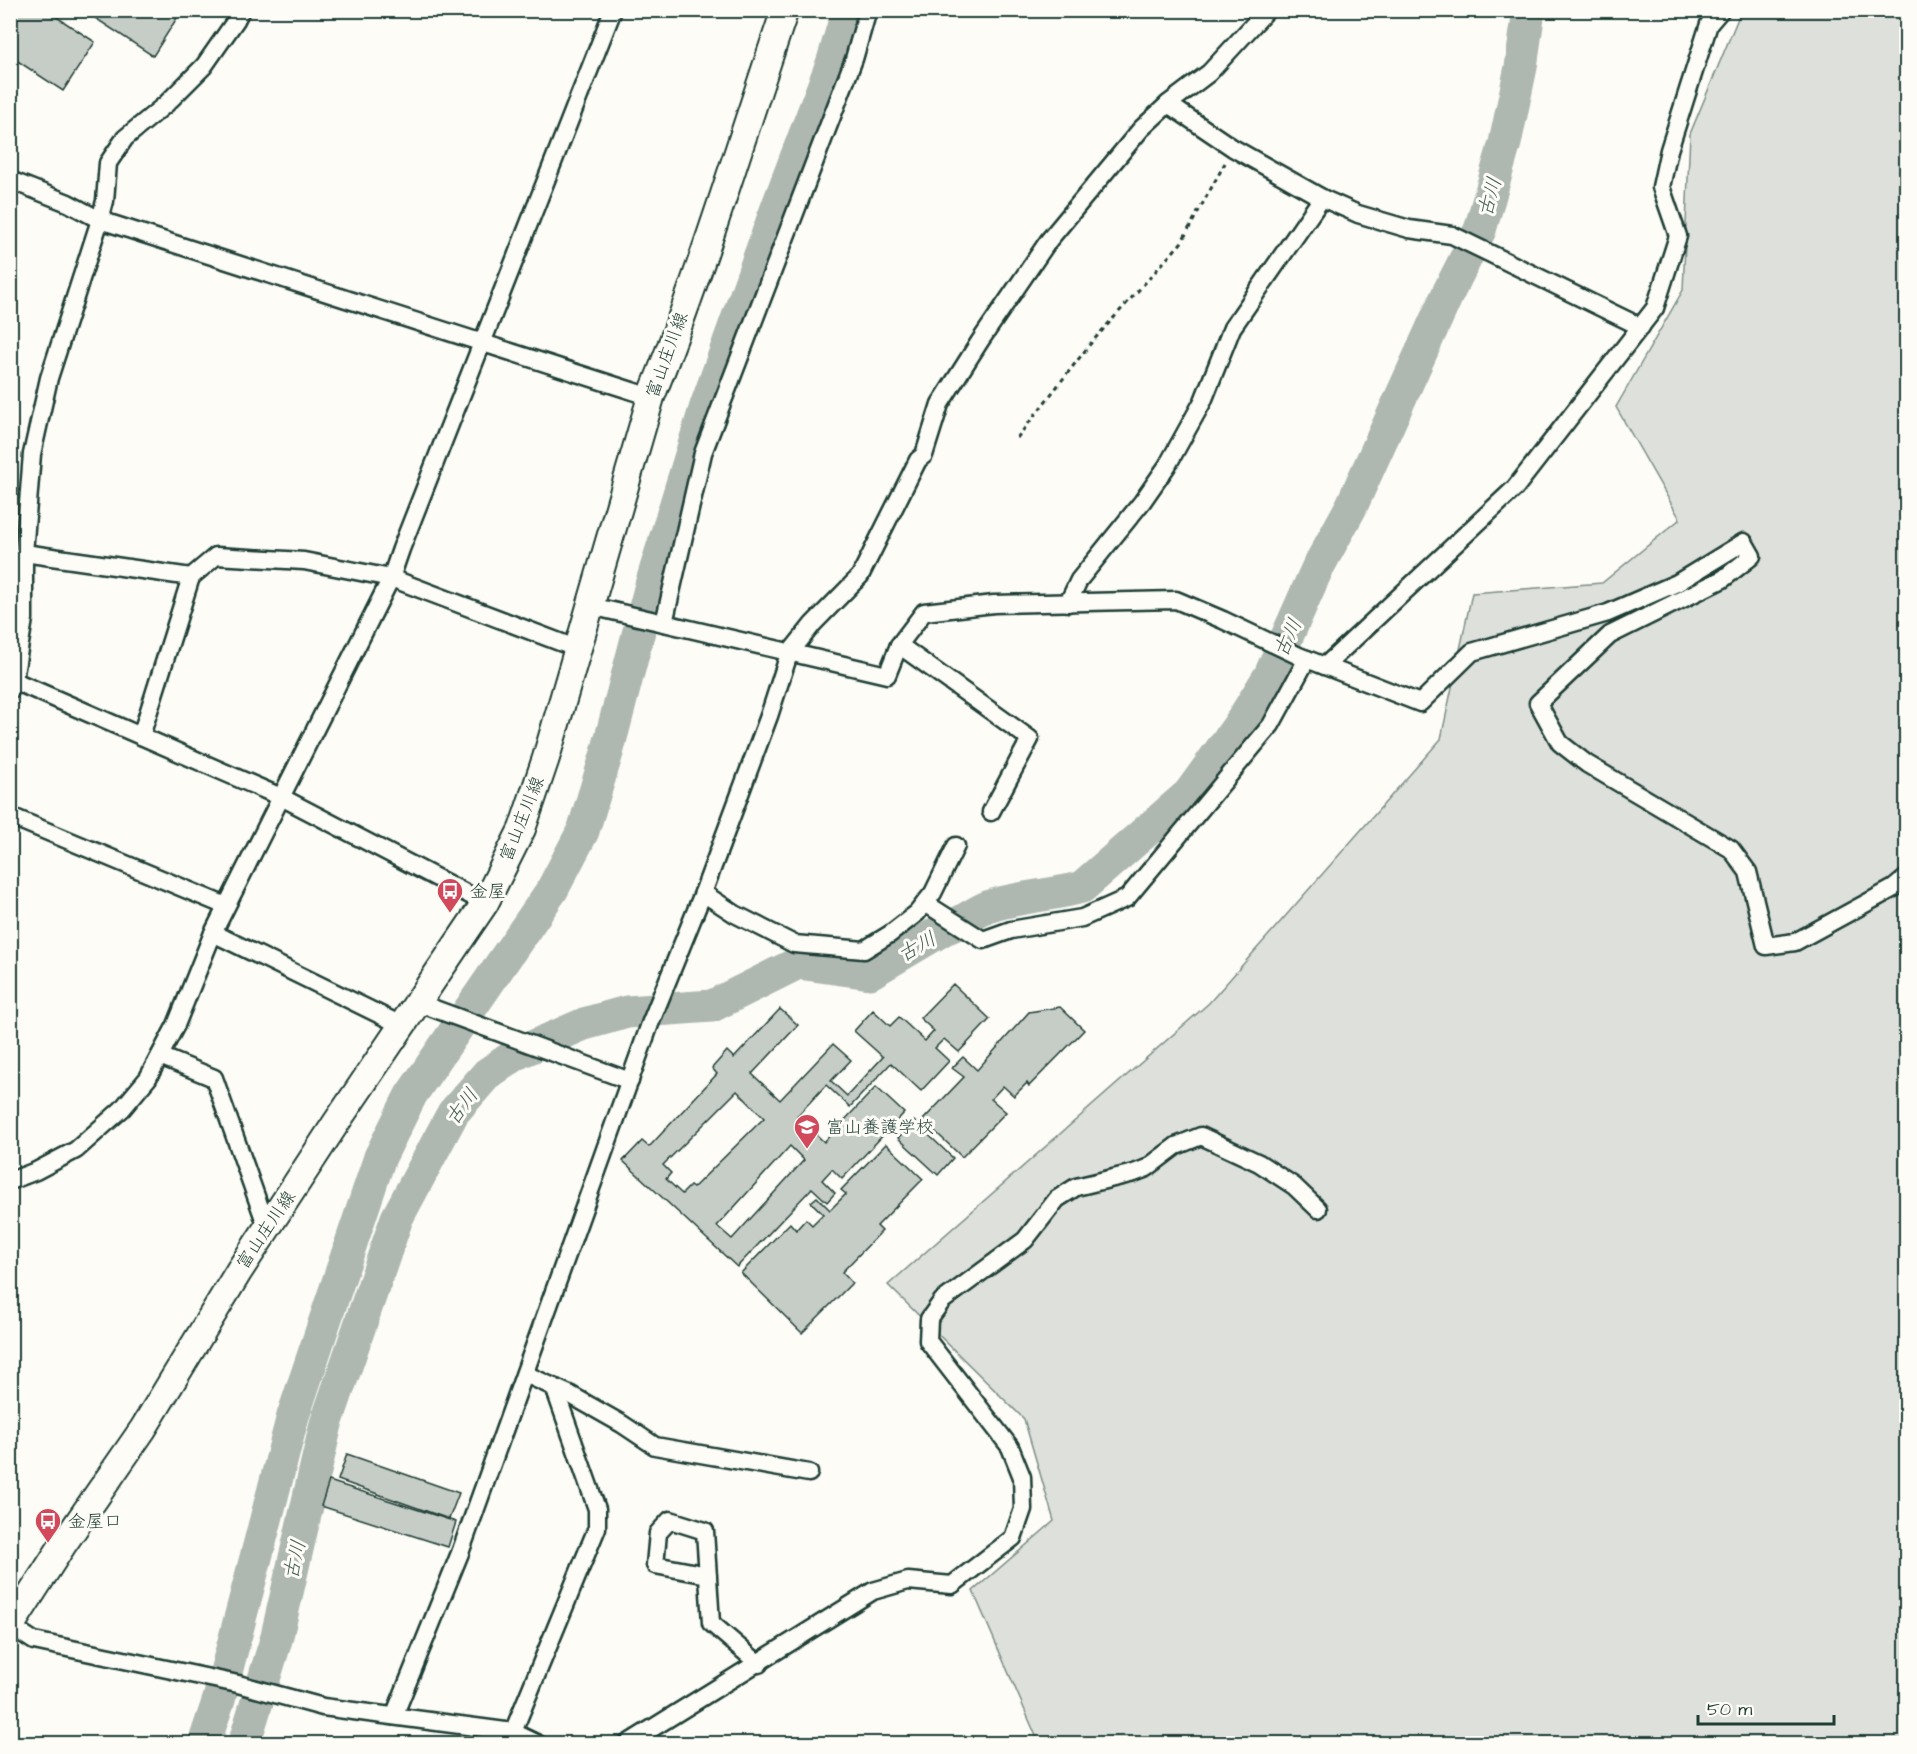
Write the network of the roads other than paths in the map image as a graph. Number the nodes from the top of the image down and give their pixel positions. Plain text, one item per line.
1 (240, 10) edge
2 (613, 10) edge
3 (785, 10) edge
4 (868, 10) edge
5 (1267, 10) edge
6 (1721, 10) edge
7 (1168, 104) junction
8 (10, 180) edge
9 (1322, 198) junction
10 (100, 220) junction
11 (1641, 327) junction
12 (482, 342) junction
13 (651, 397) junction
14 (24, 553) junction
15 (191, 577) junction
16 (391, 578) junction
17 (1068, 603) junction
18 (591, 606) junction
19 (660, 622) junction
20 (899, 645) junction
21 (578, 649) junction
22 (789, 654) junction
23 (1303, 658) junction
24 (1325, 666) junction
25 (12, 683) edge
26 (141, 736) junction
27 (281, 797) junction
28 (991, 812) dead end
29 (10, 816) edge
30 (956, 846) dead end
31 (1906, 878) edge
32 (702, 893) junction
33 (485, 903) junction
34 (226, 906) junction
35 (932, 907) junction
36 (213, 933) junction
37 (416, 1002) junction
38 (401, 1025) junction
39 (160, 1056) junction
40 (630, 1082) junction
41 (10, 1181) edge
42 (1318, 1209) dead end
43 (272, 1222) junction
44 (525, 1374) junction
45 (554, 1387) junction
46 (809, 1473) dead end
47 (708, 1575) dead end
48 (11, 1626) edge
49 (759, 1664) junction
50 (394, 1716) junction
51 (513, 1732) junction
52 (538, 1743) edge
53 (627, 1743) edge

1 - 10 street
2 - 12 street
3 - 13 main road, 富山庄川線
4 - 19 street
5 - 7 street
6 - 11 street
7 - 9 street
7 - 22 street
8 - 10 street
9 - 11 street
9 - 17 street
10 - 12 street
10 - 14 street
11 - 24 street
12 - 13 street
12 - 16 street
13 - 18 main road, 富山庄川線
14 - 15 street
14 - 25 street
15 - 16 street
15 - 26 street
16 - 21 street
16 - 27 street
17 - 20 street
17 - 23 street
18 - 19 street
18 - 21 main road, 富山庄川線
19 - 22 street
20 - 22 street
20 - 28 street
21 - 33 main road, 富山庄川線
22 - 32 street
23 - 24 street
23 - 35 street
24 - 31 street
25 - 26 street
26 - 27 street
27 - 33 street
27 - 34 street
29 - 34 street
30 - 35 street
32 - 35 street
32 - 40 street
33 - 37 main road, 富山庄川線
34 - 36 street
36 - 38 street
36 - 39 street
37 - 38 main road, 富山庄川線
37 - 40 street
38 - 43 main road, 富山庄川線
39 - 41 street
39 - 43 street
40 - 44 street
42 - 49 street
43 - 48 main road, 富山庄川線
44 - 45 street
44 - 50 street
45 - 46 street
45 - 51 street
47 - 49 street
48 - 50 street
49 - 53 street
50 - 51 street
51 - 52 street

